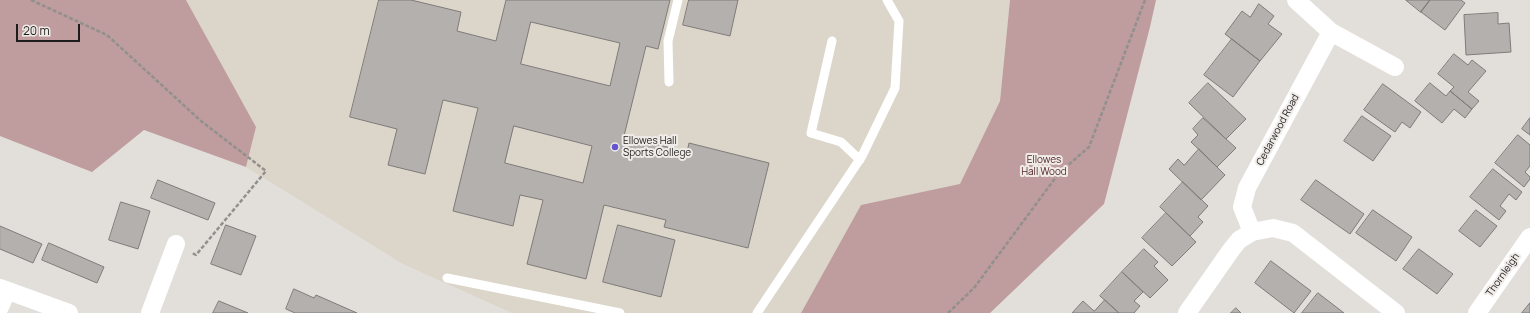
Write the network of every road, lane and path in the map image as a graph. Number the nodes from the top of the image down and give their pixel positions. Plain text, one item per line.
1 (31, 0) edge
2 (678, 0) edge
3 (887, 0) edge
4 (1145, 0) edge
5 (1296, 0) edge
6 (1331, 32) junction
7 (832, 41) dead end
8 (1395, 67) dead end
9 (669, 82) dead end
10 (860, 160) junction
11 (1252, 232) junction
12 (1530, 237) edge
13 (176, 244) joint
14 (447, 278) dead end
15 (2, 295) edge
16 (68, 313) edge
17 (150, 313) edge
18 (620, 313) edge
19 (757, 313) edge
20 (948, 313) edge
21 (1187, 313) edge
22 (1396, 313) edge
23 (1477, 313) edge

1 - 13 path
2 - 9 lane
3 - 10 lane
4 - 20 path
5 - 6 street
6 - 8 street
6 - 11 street, Cedarwood Road
7 - 10 lane
10 - 19 lane
11 - 21 street
11 - 22 street
12 - 23 street, Thornleigh
13 - 17 street
14 - 18 lane
15 - 16 street

